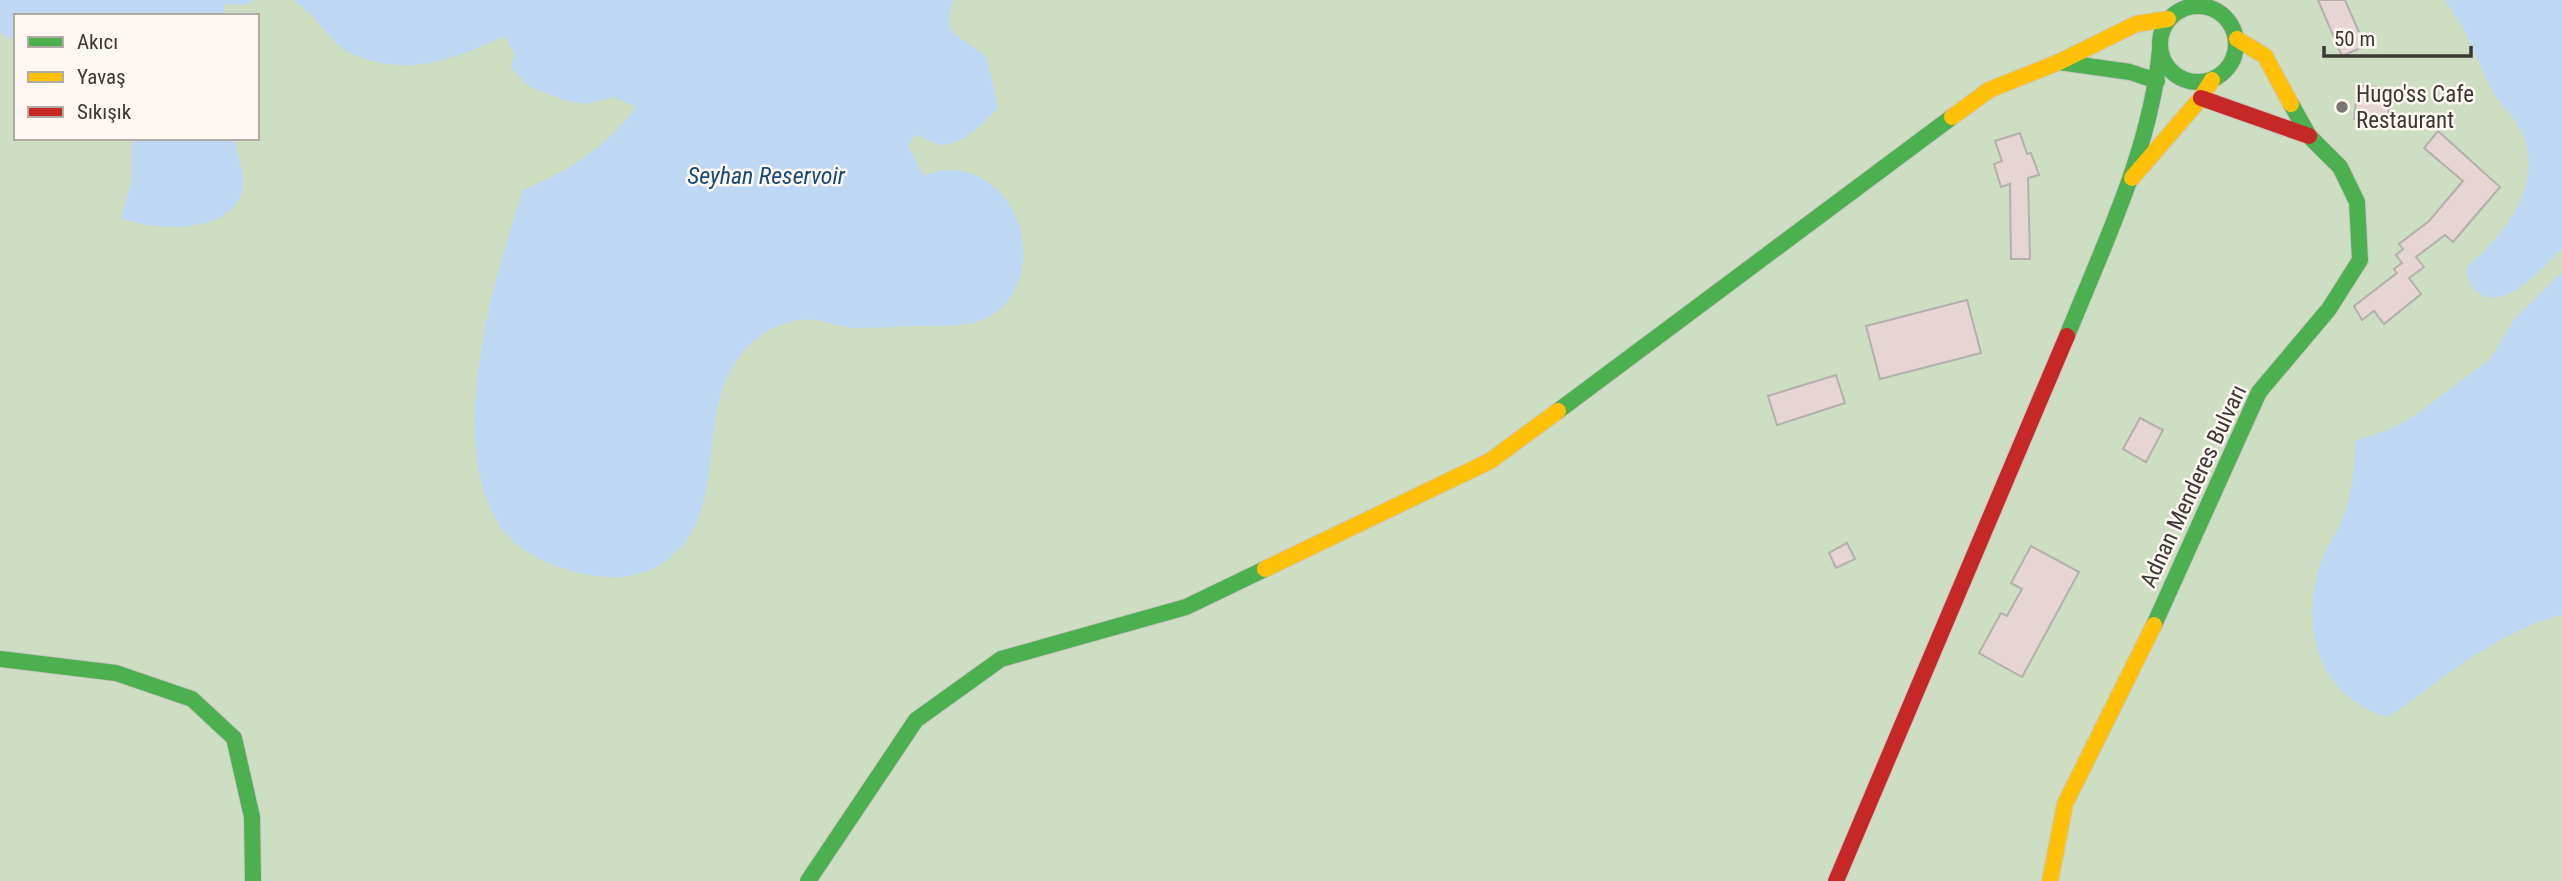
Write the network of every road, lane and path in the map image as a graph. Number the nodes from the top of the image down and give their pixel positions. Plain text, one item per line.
1 (2176, 10) edge
2 (2239, 10) dead end
3 (2236, 35) junction
4 (2160, 49) junction
5 (2059, 62) junction
6 (2212, 80) junction
7 (2157, 81) junction
8 (2201, 99) junction
9 (2309, 136) junction
10 (2128, 183) junction
11 (0, 659) edge
12 (253, 881) edge
13 (808, 881) edge
14 (1836, 881) edge
15 (2050, 881) edge

1 - 3 main road
1 - 4 main road
1 - 5 main road
2 - 3 main road
3 - 6 main road
3 - 9 main road
4 - 6 main road
4 - 7 main road
5 - 7 main road
5 - 13 main road
6 - 8 main road
7 - 10 main road
8 - 9 main road
8 - 10 main road
9 - 15 main road, Adnan Menderes Bulvarı
10 - 14 main road
11 - 12 main road

